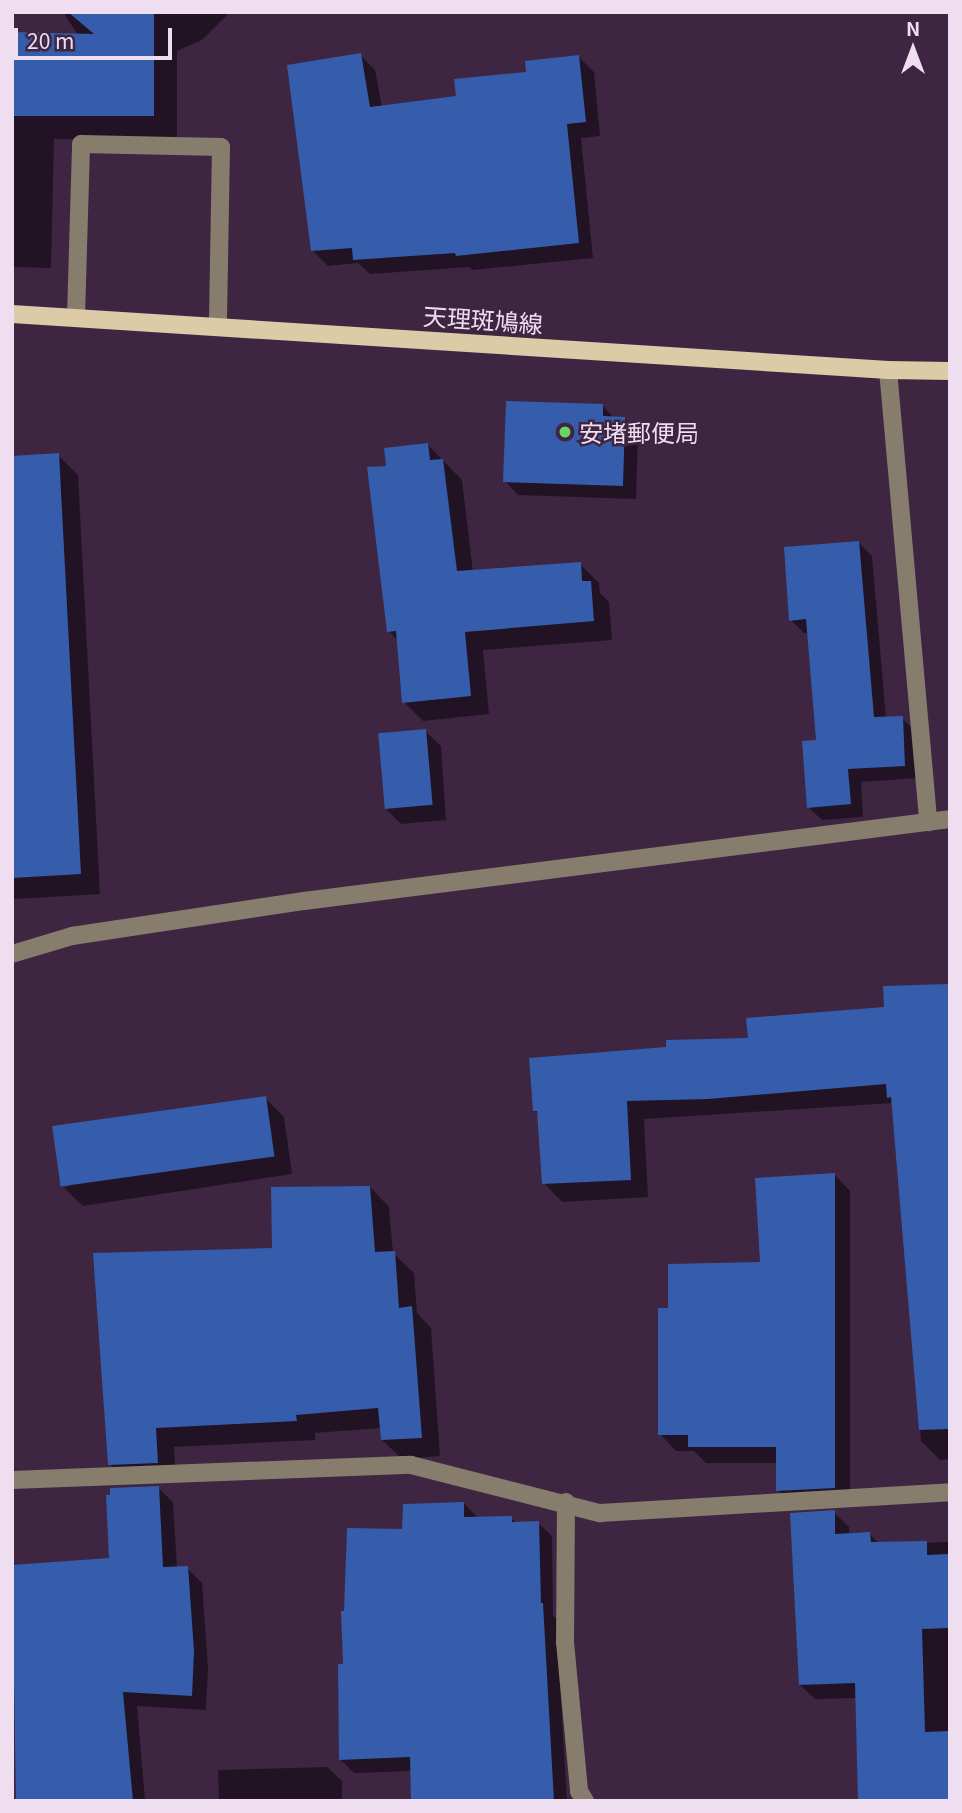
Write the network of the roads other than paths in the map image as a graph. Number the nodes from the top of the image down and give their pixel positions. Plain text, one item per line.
1 (12, 314) edge
2 (76, 316) junction
3 (218, 326) junction
4 (888, 370) junction
5 (950, 371) edge
6 (950, 819) edge
7 (928, 822) junction
8 (12, 954) edge
9 (12, 1480) edge
10 (950, 1492) edge
11 (566, 1502) junction
12 (585, 1801) edge

1 - 2 main road, 天理斑鳩線
2 - 3 main road, 天理斑鳩線
2 - 3 street
3 - 4 main road, 天理斑鳩線
4 - 5 main road, 天理斑鳩線
4 - 7 street
6 - 7 street
7 - 8 street
9 - 11 street
10 - 11 street
11 - 12 street

